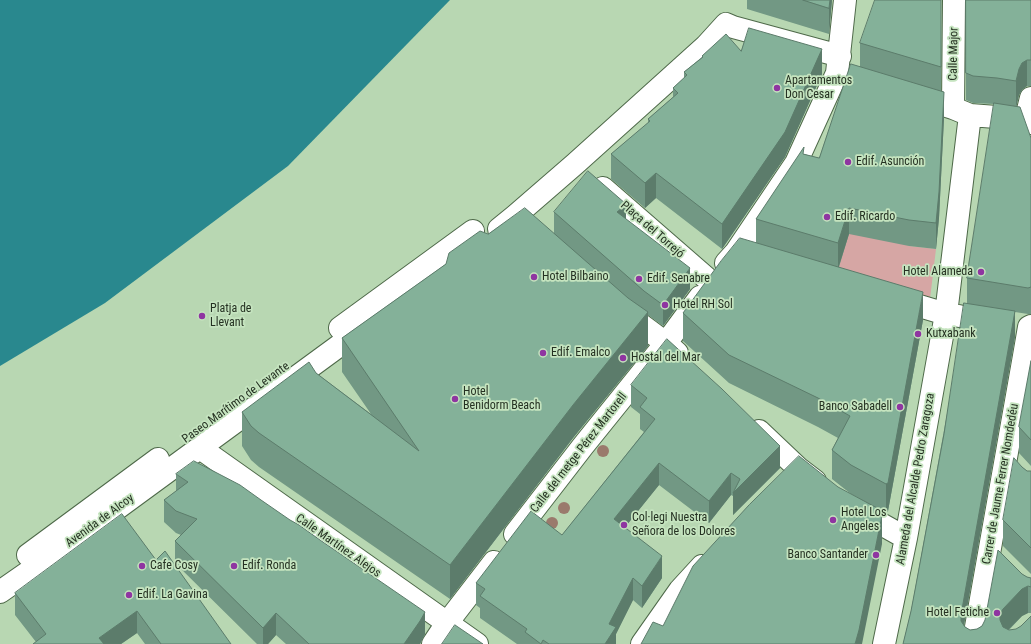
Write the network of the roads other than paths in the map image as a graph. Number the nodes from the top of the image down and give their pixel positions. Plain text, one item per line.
1 (845, 0) edge
2 (954, 0) edge
3 (845, 69) junction
4 (897, 91) edge
5 (1031, 98) edge
6 (962, 111) junction
7 (1028, 122) edge
8 (575, 164) junction
9 (515, 216) junction
10 (532, 230) edge
11 (474, 231) dead end
12 (736, 252) junction
13 (759, 258) edge
14 (711, 282) junction
15 (878, 294) edge
16 (613, 301) edge
17 (946, 314) junction
18 (976, 319) edge
19 (1007, 324) edge
20 (1030, 326) edge
21 (666, 343) junction
22 (1027, 360) edge
23 (693, 367) edge
24 (746, 418) edge
25 (200, 448) junction
26 (1006, 457) junction
27 (798, 468) junction
28 (1021, 474) edge
29 (781, 484) edge
30 (906, 538) junction
31 (718, 549) edge
32 (990, 551) junction
33 (1007, 567) edge
34 (0, 575) edge
35 (0, 592) edge
36 (447, 623) junction
37 (649, 642) edge
38 (433, 644) edge
39 (477, 644) edge
40 (884, 644) edge
41 (973, 644) edge

1 - 3 street, Calle del metge Pérez Martorell
2 - 6 street, Calle Major
3 - 8 street, Avenida de Alcoy
3 - 12 street, Calle del metge Pérez Martorell
4 - 6 street
5 - 7 street
6 - 7 street
6 - 17 street, Calle Major
8 - 9 street, Avenida de Alcoy
8 - 14 street, Plaça del Torrejó
9 - 10 street
9 - 25 street, Avenida de Alcoy
11 - 34 street, Paseo Marítimo de Levante
12 - 13 street
12 - 14 street, Calle del metge Pérez Martorell
14 - 21 street, Calle del metge Pérez Martorell
15 - 17 street
16 - 21 street
17 - 18 street
17 - 30 street, Alameda del Alcalde Pedro Zaragoza
19 - 20 street
20 - 22 street, Carrer de Jaume Ferrer Nomdedéu
21 - 23 street
21 - 36 street, Calle del metge Pérez Martorell
22 - 26 street, Carrer de Jaume Ferrer Nomdedéu
24 - 27 street
25 - 35 street, Avenida de Alcoy
25 - 36 street, Calle Martínez Alejos
26 - 28 street
26 - 32 street, Carrer de Jaume Ferrer Nomdedéu
27 - 29 street
27 - 30 street
30 - 40 street, Alameda del Alcalde Pedro Zaragoza
31 - 37 street
32 - 33 street
32 - 41 street, Carrer de Jaume Ferrer Nomdedéu
36 - 38 street, Calle del metge Pérez Martorell
36 - 39 street, Calle Martínez Alejos

